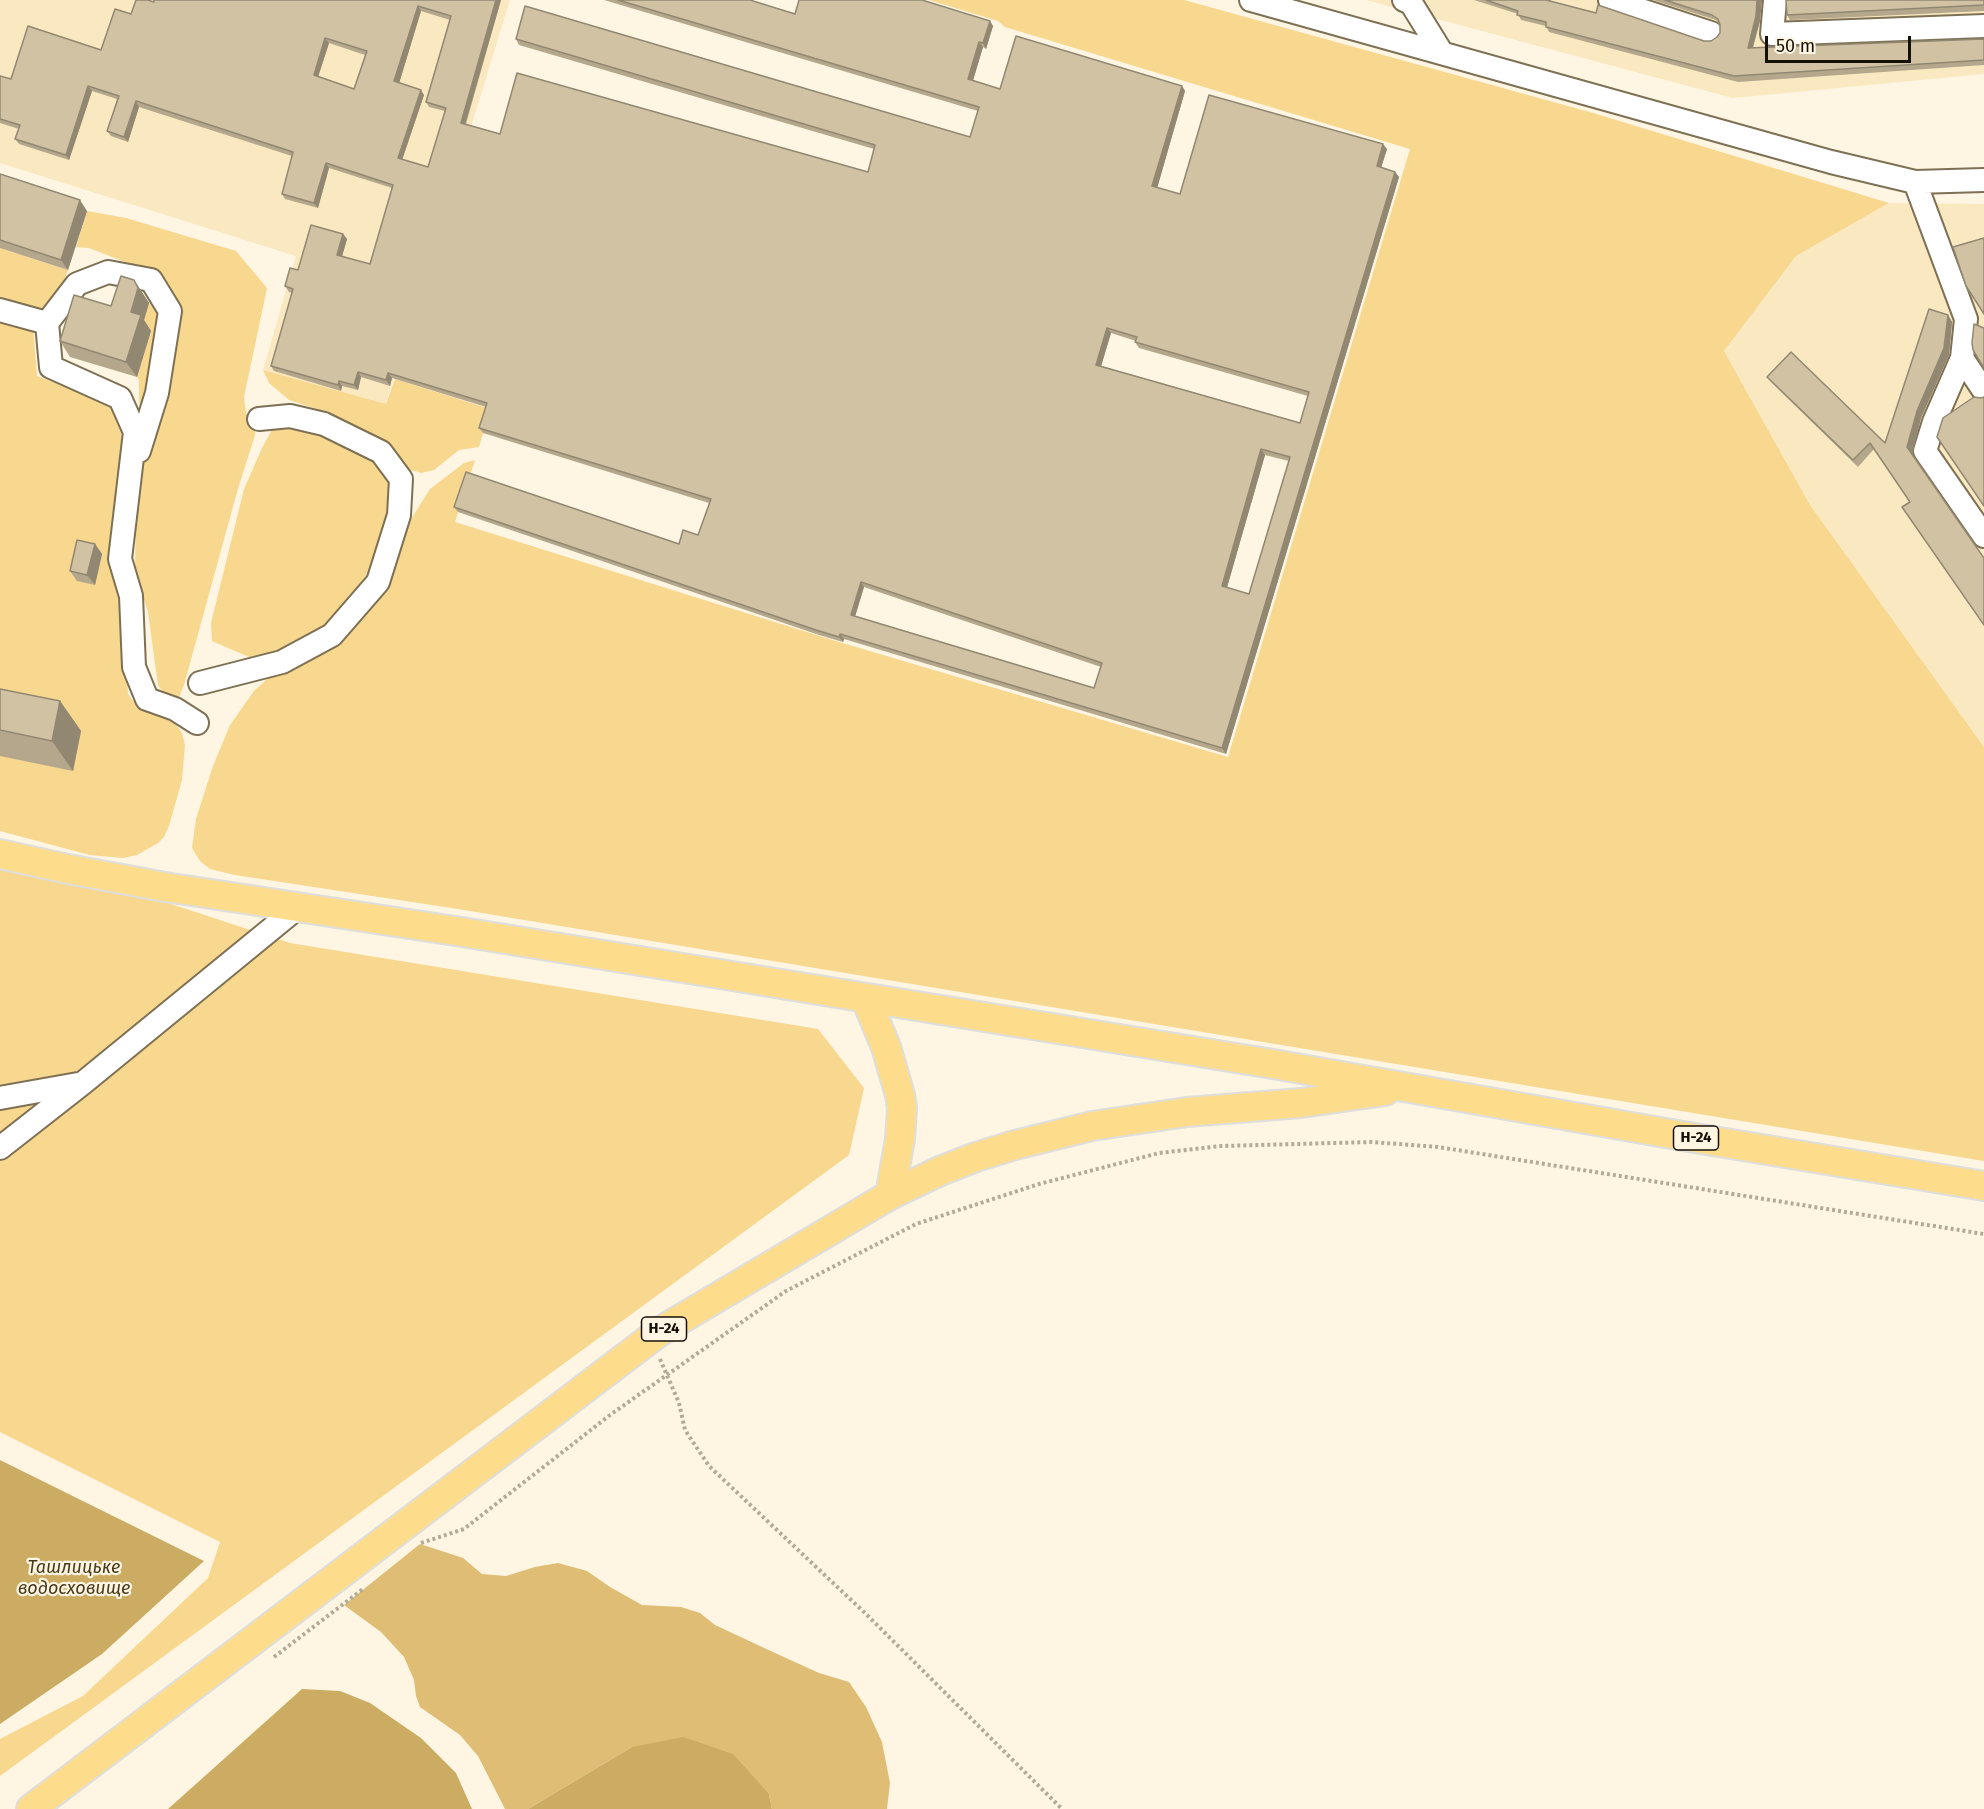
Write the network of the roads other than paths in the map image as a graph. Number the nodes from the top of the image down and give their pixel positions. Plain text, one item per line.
1 (1251, 0) edge
2 (1404, 0) edge
3 (1610, 0) edge
4 (1776, 0) edge
5 (1984, 26) edge
6 (1712, 33) dead end
7 (1442, 53) junction
8 (1984, 180) edge
9 (1915, 182) junction
10 (0, 310) edge
11 (47, 323) junction
12 (1962, 358) junction
13 (1984, 391) edge
14 (259, 419) dead end
15 (129, 484) junction
16 (1984, 536) edge
17 (200, 683) dead end
18 (197, 723) dead end
19 (0, 854) edge
20 (297, 908) junction
21 (866, 999) junction
22 (82, 1083) junction
23 (1408, 1087) junction
24 (0, 1098) edge
25 (0, 1148) edge
26 (1984, 1186) edge
27 (890, 1195) junction
28 (31, 1809) edge

1 - 7 street
2 - 7 street
3 - 6 street
4 - 5 street
7 - 9 street
8 - 9 street
9 - 12 street
10 - 11 street
11 - 15 street
11 - 15 street
12 - 13 street
12 - 16 street
14 - 17 street
15 - 18 street
19 - 20 main road
20 - 21 main road
20 - 22 street
21 - 23 main road
21 - 27 main road
22 - 24 street
22 - 25 street
23 - 26 main road, Н-24
23 - 27 main road, Н-24
27 - 28 main road, Н-24

